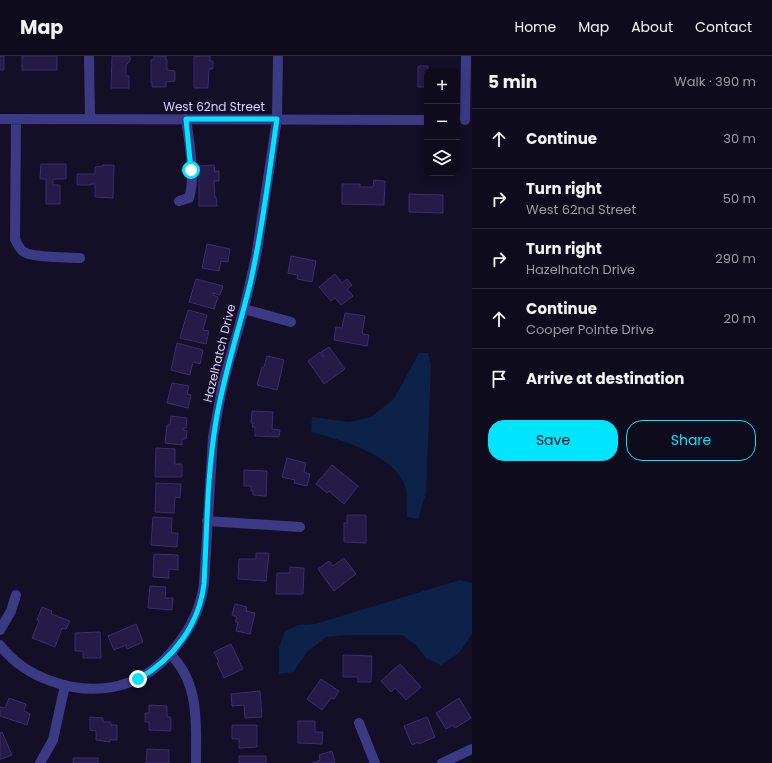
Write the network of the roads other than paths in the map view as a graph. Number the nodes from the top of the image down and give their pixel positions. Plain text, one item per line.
1 (89, 56) edge
2 (278, 56) edge
3 (466, 56) edge
4 (0, 119) edge
5 (16, 119) junction
6 (90, 119) junction
7 (186, 119) junction
8 (277, 119) junction
9 (424, 120) edge
10 (465, 120) edge
11 (179, 201) dead end
12 (80, 258) dead end
13 (244, 309) junction
14 (291, 322) dead end
15 (207, 521) junction
16 (300, 527) dead end
17 (16, 595) dead end
18 (0, 630) edge
19 (0, 645) edge
20 (170, 654) junction
21 (65, 685) junction
22 (359, 723) dead end
23 (472, 749) edge
24 (40, 763) edge
25 (196, 763) edge
26 (376, 763) edge
27 (442, 763) edge

1 - 6 street
2 - 8 street, Hazelhatch Drive
3 - 10 street
4 - 5 street, West 62nd Street
5 - 6 street, West 62nd Street
5 - 12 street
6 - 7 street, West 62nd Street
7 - 8 street, West 62nd Street
7 - 11 street
8 - 9 street, West 62nd Street
8 - 13 street, Hazelhatch Drive
13 - 14 street
13 - 15 street, Hazelhatch Drive
15 - 16 street
15 - 20 street, Hazelhatch Drive
17 - 18 street
19 - 21 street, Hazelhatch Drive
20 - 21 street, Hazelhatch Drive
20 - 25 street
21 - 24 street
22 - 26 street
23 - 27 street

